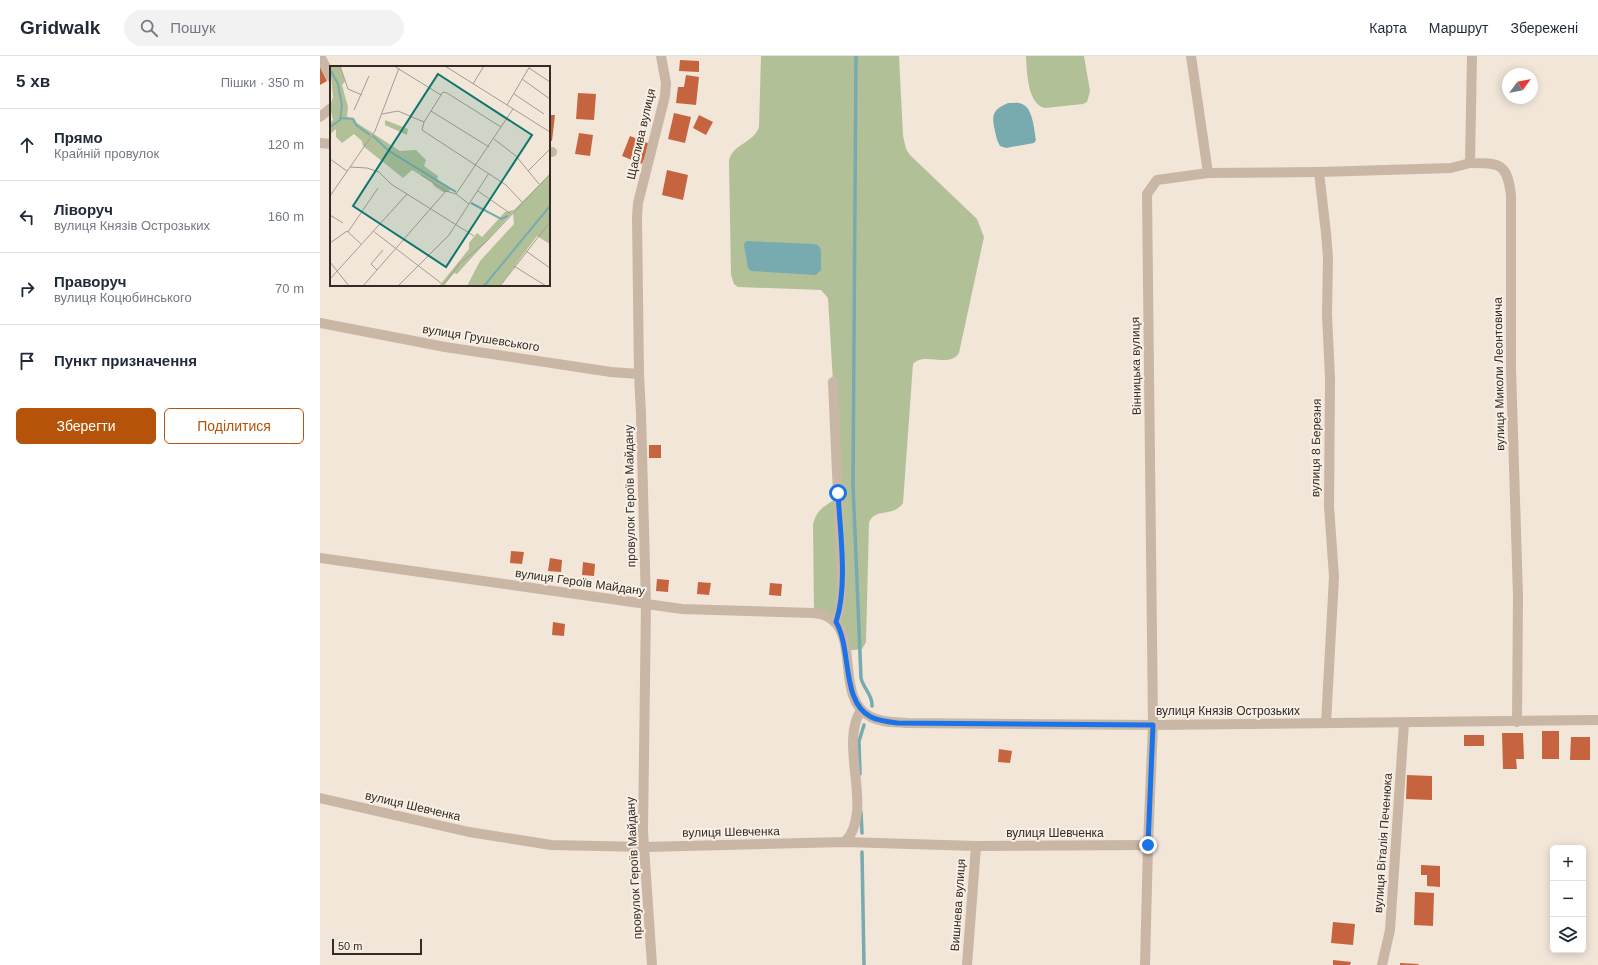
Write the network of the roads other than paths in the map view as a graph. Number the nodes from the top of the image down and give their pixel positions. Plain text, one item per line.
1 (320, 56) edge
2 (661, 56) edge
3 (1191, 56) edge
4 (1472, 56) edge
5 (330, 76) edge
6 (330, 109) edge
7 (320, 117) edge
8 (1470, 163) junction
9 (1319, 172) junction
10 (1208, 173) junction
11 (637, 217) joint
12 (320, 323) edge
13 (639, 374) junction
14 (833, 382) dead end
15 (320, 558) edge
16 (646, 605) junction
17 (836, 622) junction
18 (861, 710) junction
19 (1598, 720) edge
20 (1517, 722) junction
21 (1326, 723) junction
22 (1404, 723) junction
23 (1153, 725) junction
24 (320, 798) edge
25 (845, 842) junction
26 (1148, 845) junction
27 (976, 846) junction
28 (645, 847) junction
29 (652, 965) edge
30 (967, 965) edge
31 (1145, 965) edge
32 (1382, 965) edge

1 - 5 street
2 - 11 street, Щаслива вулиця
3 - 10 street
4 - 8 street
6 - 7 street
8 - 9 street, Вінницька вулиця
8 - 20 street, вулиця Миколи Леонтовича
9 - 10 street, Вінницька вулиця
9 - 21 street, вулиця 8 Березня
10 - 23 street, Вінницька вулиця
11 - 13 street, провулок Героїв Майдану
12 - 13 street, вулиця Грушевського
13 - 16 street, провулок Героїв Майдану
14 - 17 street
15 - 16 street, вулиця Героїв Майдану
16 - 17 street, вулиця Героїв Майдану
16 - 28 street, провулок Героїв Майдану
17 - 18 street
18 - 23 street, вулиця Князів Острозьких
18 - 25 street
19 - 20 street, вулиця Князів Острозьких
20 - 22 street, вулиця Князів Острозьких
21 - 22 street, вулиця Князів Острозьких
21 - 23 street, вулиця Князів Острозьких
22 - 32 street, вулиця Віталія Печенюка
23 - 26 street, Вінницька вулиця
24 - 28 street, вулиця Шевченка
25 - 27 street, вулиця Шевченка
25 - 28 street, вулиця Шевченка
26 - 27 street, вулиця Шевченка
26 - 31 street, Вінницька вулиця
27 - 30 street, Вишнева вулиця
28 - 29 street, провулок Героїв Майдану

